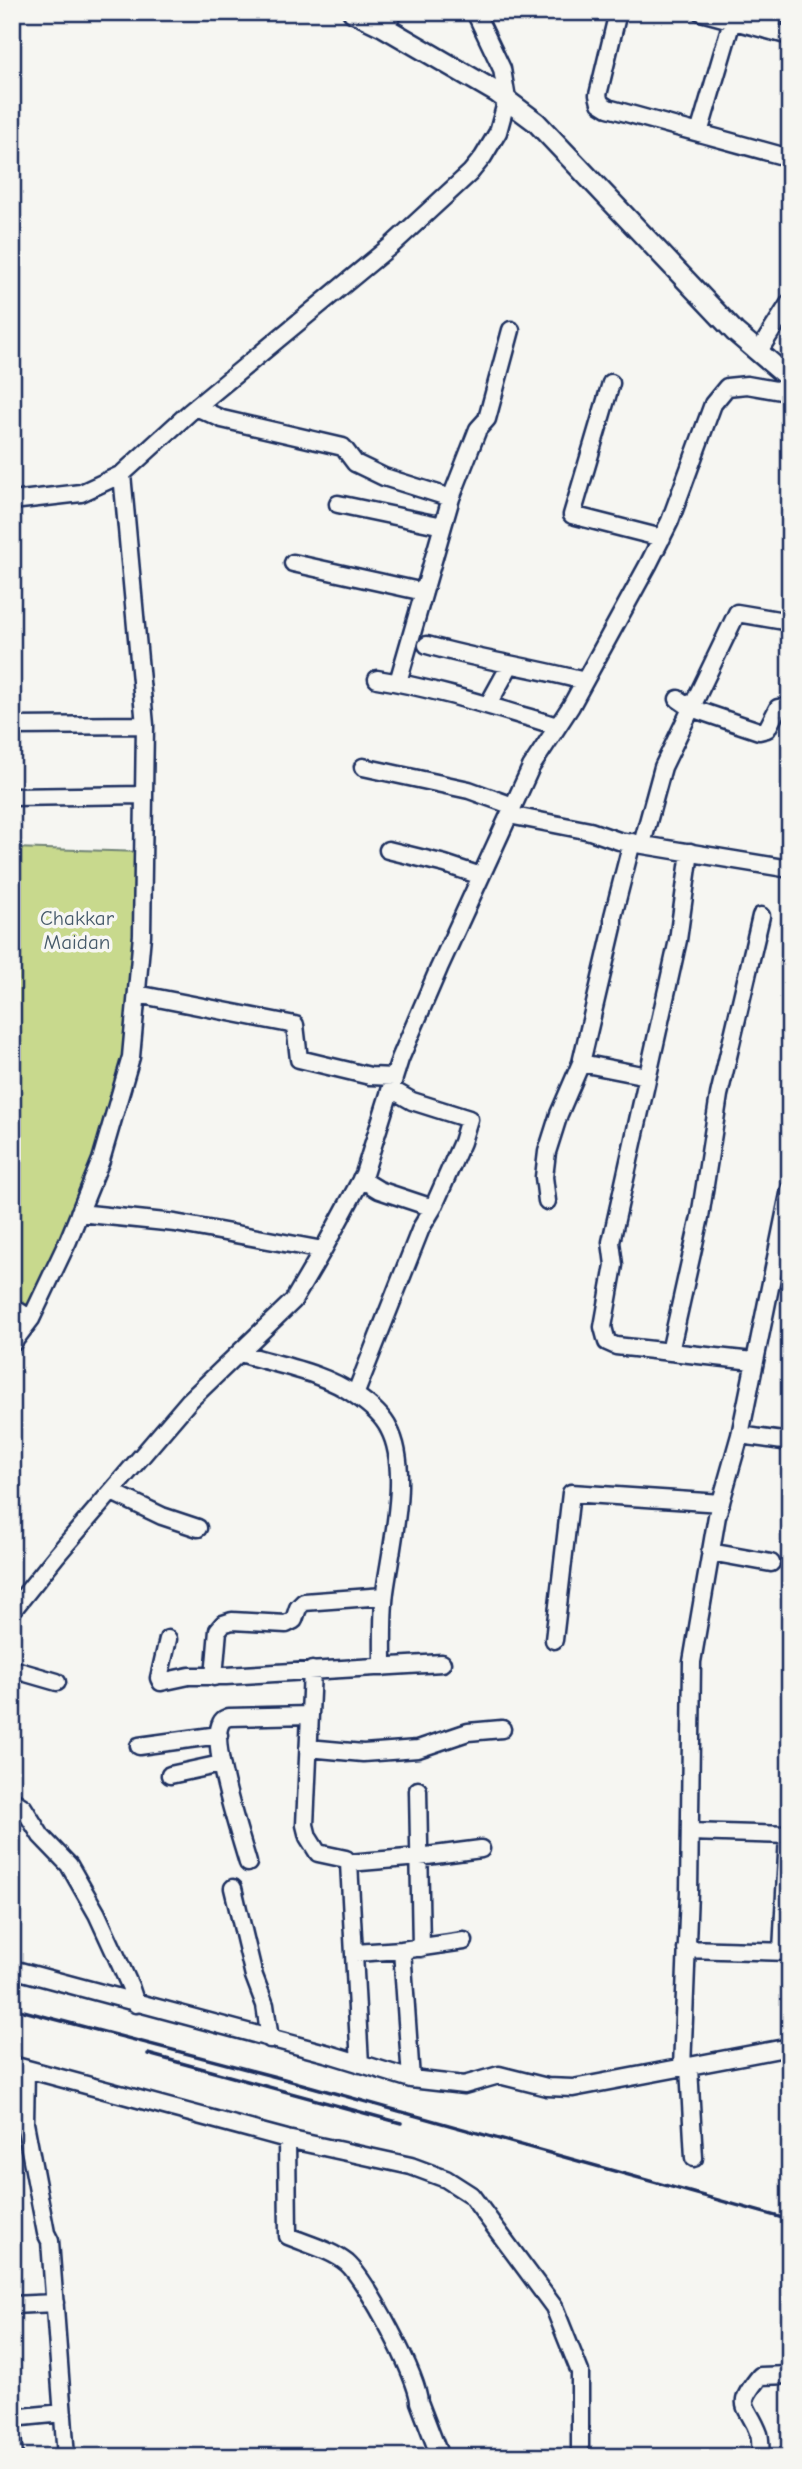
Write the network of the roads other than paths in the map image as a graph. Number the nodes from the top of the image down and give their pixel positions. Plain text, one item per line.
1 (353, 12) edge
2 (475, 12) edge
3 (618, 12) edge
4 (701, 12) edge
5 (775, 12) edge
6 (389, 19) edge
7 (732, 21) junction
8 (771, 30) junction
9 (790, 36) edge
10 (507, 99) junction
11 (699, 133) junction
12 (790, 158) edge
13 (790, 302) edge
14 (510, 330) dead end
15 (759, 351) junction
16 (790, 379) edge
17 (611, 383) dead end
18 (196, 407) junction
19 (122, 474) junction
20 (451, 498) junction
21 (12, 500) edge
22 (338, 504) dead end
23 (443, 526) junction
24 (662, 538) junction
25 (293, 563) dead end
26 (425, 593) junction
27 (790, 622) edge
28 (427, 645) dead end
29 (510, 665) junction
30 (377, 679) dead end
31 (584, 681) junction
32 (398, 682) junction
33 (684, 703) junction
34 (488, 705) junction
35 (790, 707) edge
36 (145, 725) junction
37 (12, 726) edge
38 (558, 726) junction
39 (363, 767) dead end
40 (144, 795) junction
41 (12, 797) edge
42 (511, 810) junction
43 (637, 843) junction
44 (388, 850) dead end
45 (690, 852) junction
46 (790, 869) edge
47 (481, 876) junction
48 (761, 916) dead end
49 (137, 994) junction
50 (581, 1063) junction
51 (647, 1076) junction
52 (392, 1083) junction
53 (361, 1178) junction
54 (790, 1189) edge
55 (547, 1201) dead end
56 (433, 1208) junction
57 (79, 1213) junction
58 (323, 1250) junction
59 (12, 1307) edge
60 (31, 1319) junction
61 (12, 1344) edge
62 (670, 1352) junction
63 (240, 1353) junction
64 (753, 1361) junction
65 (355, 1395) junction
66 (740, 1435) junction
67 (790, 1442) edge
68 (112, 1492) junction
69 (721, 1503) junction
70 (198, 1528) dead end
71 (710, 1552) junction
72 (771, 1563) dead end
73 (384, 1596) junction
74 (12, 1611) edge
75 (169, 1639) dead end
76 (554, 1640) dead end
77 (442, 1663) dead end
78 (383, 1667) junction
79 (12, 1669) edge
80 (312, 1671) junction
81 (214, 1676) junction
82 (57, 1682) dead end
83 (310, 1715) junction
84 (502, 1729) dead end
85 (219, 1735) junction
86 (139, 1746) dead end
87 (308, 1748) junction
88 (221, 1764) junction
89 (170, 1775) dead end
90 (418, 1790) dead end
91 (12, 1800) edge
92 (690, 1832) junction
93 (789, 1835) edge
94 (481, 1849) dead end
95 (419, 1857) junction
96 (248, 1863) dead end
97 (349, 1863) junction
98 (233, 1888) dead end
99 (464, 1941) dead end
100 (421, 1948) junction
101 (686, 1949) junction
102 (402, 1950) junction
103 (786, 1951) edge
104 (355, 1953) junction
105 (12, 1969) edge
106 (136, 2004) junction
107 (270, 2039) junction
108 (790, 2047) edge
109 (360, 2064) junction
110 (19, 2067) edge
111 (685, 2068) junction
112 (411, 2079) junction
113 (287, 2139) junction
114 (694, 2158) dead end
115 (55, 2303) junction
116 (12, 2305) edge
117 (790, 2375) edge
118 (63, 2413) junction
119 (12, 2418) edge
120 (12, 2435) edge
121 (14, 2457) edge
122 (66, 2457) edge
123 (440, 2457) edge
124 (580, 2457) edge
125 (761, 2457) edge

1 - 6 main road
2 - 10 street
3 - 11 street
4 - 7 street
5 - 8 street
6 - 10 main road
7 - 8 street
7 - 11 street
8 - 9 street
10 - 15 main road
10 - 18 street
11 - 12 street
13 - 15 street
14 - 20 street
15 - 16 main road
16 - 24 street
17 - 24 street
18 - 19 street
18 - 20 street
19 - 21 street
19 - 36 street
20 - 23 street
22 - 23 street
23 - 26 street
24 - 31 street
25 - 26 street
26 - 32 street
27 - 33 street
28 - 29 street
29 - 31 street
29 - 34 street
30 - 32 street
31 - 38 street
32 - 34 street
33 - 35 street
33 - 43 street
34 - 38 street
36 - 37 street
36 - 40 street
38 - 42 street
39 - 42 street
40 - 41 street
40 - 49 street
42 - 43 street
42 - 47 street
43 - 45 street
43 - 50 street
44 - 47 street
45 - 46 street
45 - 51 street
47 - 52 street
48 - 62 street
49 - 52 street
49 - 57 street
50 - 51 street
50 - 55 street
51 - 62 street
52 - 53 street
52 - 56 street
53 - 56 street
53 - 58 street
54 - 64 street
56 - 65 street
57 - 58 street
57 - 60 street
58 - 63 street
59 - 60 street
60 - 61 street
62 - 64 street
63 - 65 street
63 - 68 street
64 - 66 street
65 - 73 street
66 - 67 street
66 - 69 street
68 - 70 street
68 - 74 street
69 - 71 street
69 - 76 street
71 - 72 street
71 - 92 street
73 - 78 street
73 - 81 street
75 - 81 street
77 - 78 street
78 - 80 street
79 - 82 street
80 - 81 street
80 - 83 street
83 - 85 street
83 - 87 street
84 - 87 street
85 - 86 street
85 - 88 street
87 - 97 street
88 - 89 street
88 - 96 street
90 - 95 street
91 - 106 street
92 - 93 street
92 - 101 street
93 - 103 street
94 - 95 street
95 - 97 street
95 - 100 street
97 - 104 street
98 - 107 street
99 - 100 street
100 - 102 street
101 - 103 street
101 - 111 street
102 - 104 street
102 - 112 street
104 - 109 street
105 - 106 street
106 - 107 street
107 - 109 street
108 - 111 street
109 - 112 street
110 - 113 street
110 - 115 street
111 - 112 street
111 - 114 street
113 - 123 street
113 - 124 street
115 - 116 street
115 - 118 street
117 - 125 street
118 - 119 street
118 - 122 street
120 - 121 street

